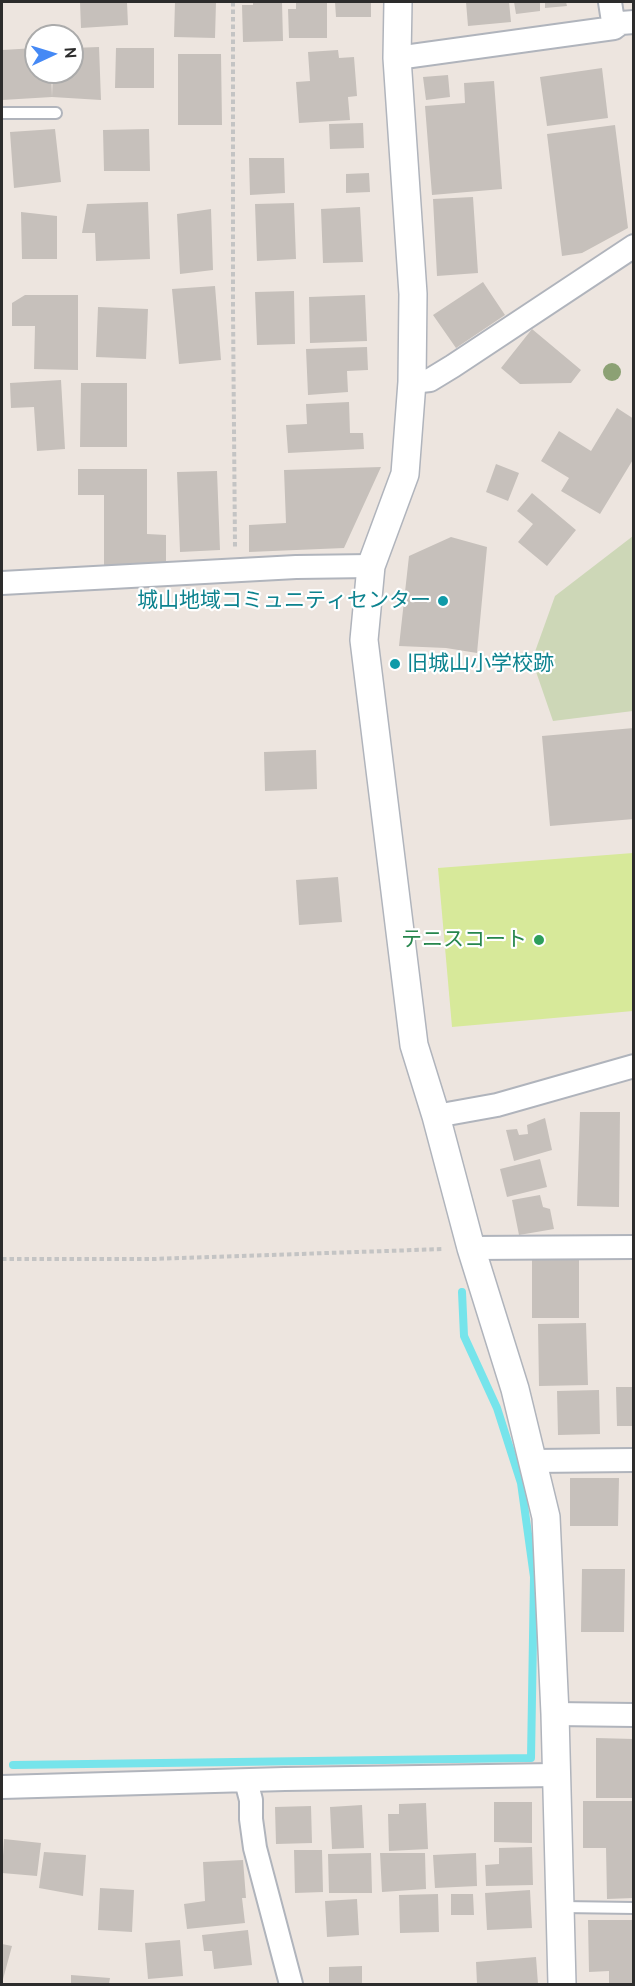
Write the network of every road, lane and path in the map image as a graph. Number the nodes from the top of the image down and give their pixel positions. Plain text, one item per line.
1 (233, 2) edge
2 (398, 2) edge
3 (610, 2) edge
4 (623, 25) edge
5 (397, 58) junction
6 (2, 113) edge
7 (56, 113) dead end
8 (633, 246) edge
9 (412, 382) junction
10 (371, 566) junction
11 (236, 571) junction
12 (2, 583) edge
13 (633, 1066) edge
14 (436, 1116) junction
15 (633, 1247) edge
16 (471, 1248) junction
17 (2, 1259) edge
18 (633, 1460) edge
19 (533, 1461) junction
20 (555, 1714) junction
21 (633, 1715) edge
22 (555, 1775) junction
23 (246, 1781) junction
24 (2, 1787) edge
25 (560, 1907) junction
26 (633, 1908) edge
27 (291, 1984) edge
28 (562, 1984) edge

1 - 11 path
2 - 5 street
3 - 4 street
4 - 5 street
5 - 9 street
6 - 7 lane
8 - 9 street
9 - 10 street
10 - 11 street
10 - 14 street
11 - 12 street
13 - 14 street
14 - 16 street
15 - 16 street
16 - 17 path
16 - 19 street
18 - 19 street
19 - 20 street
20 - 21 street
20 - 22 street
22 - 23 street
22 - 25 street
23 - 24 street
23 - 27 street
25 - 26 lane
25 - 28 street

